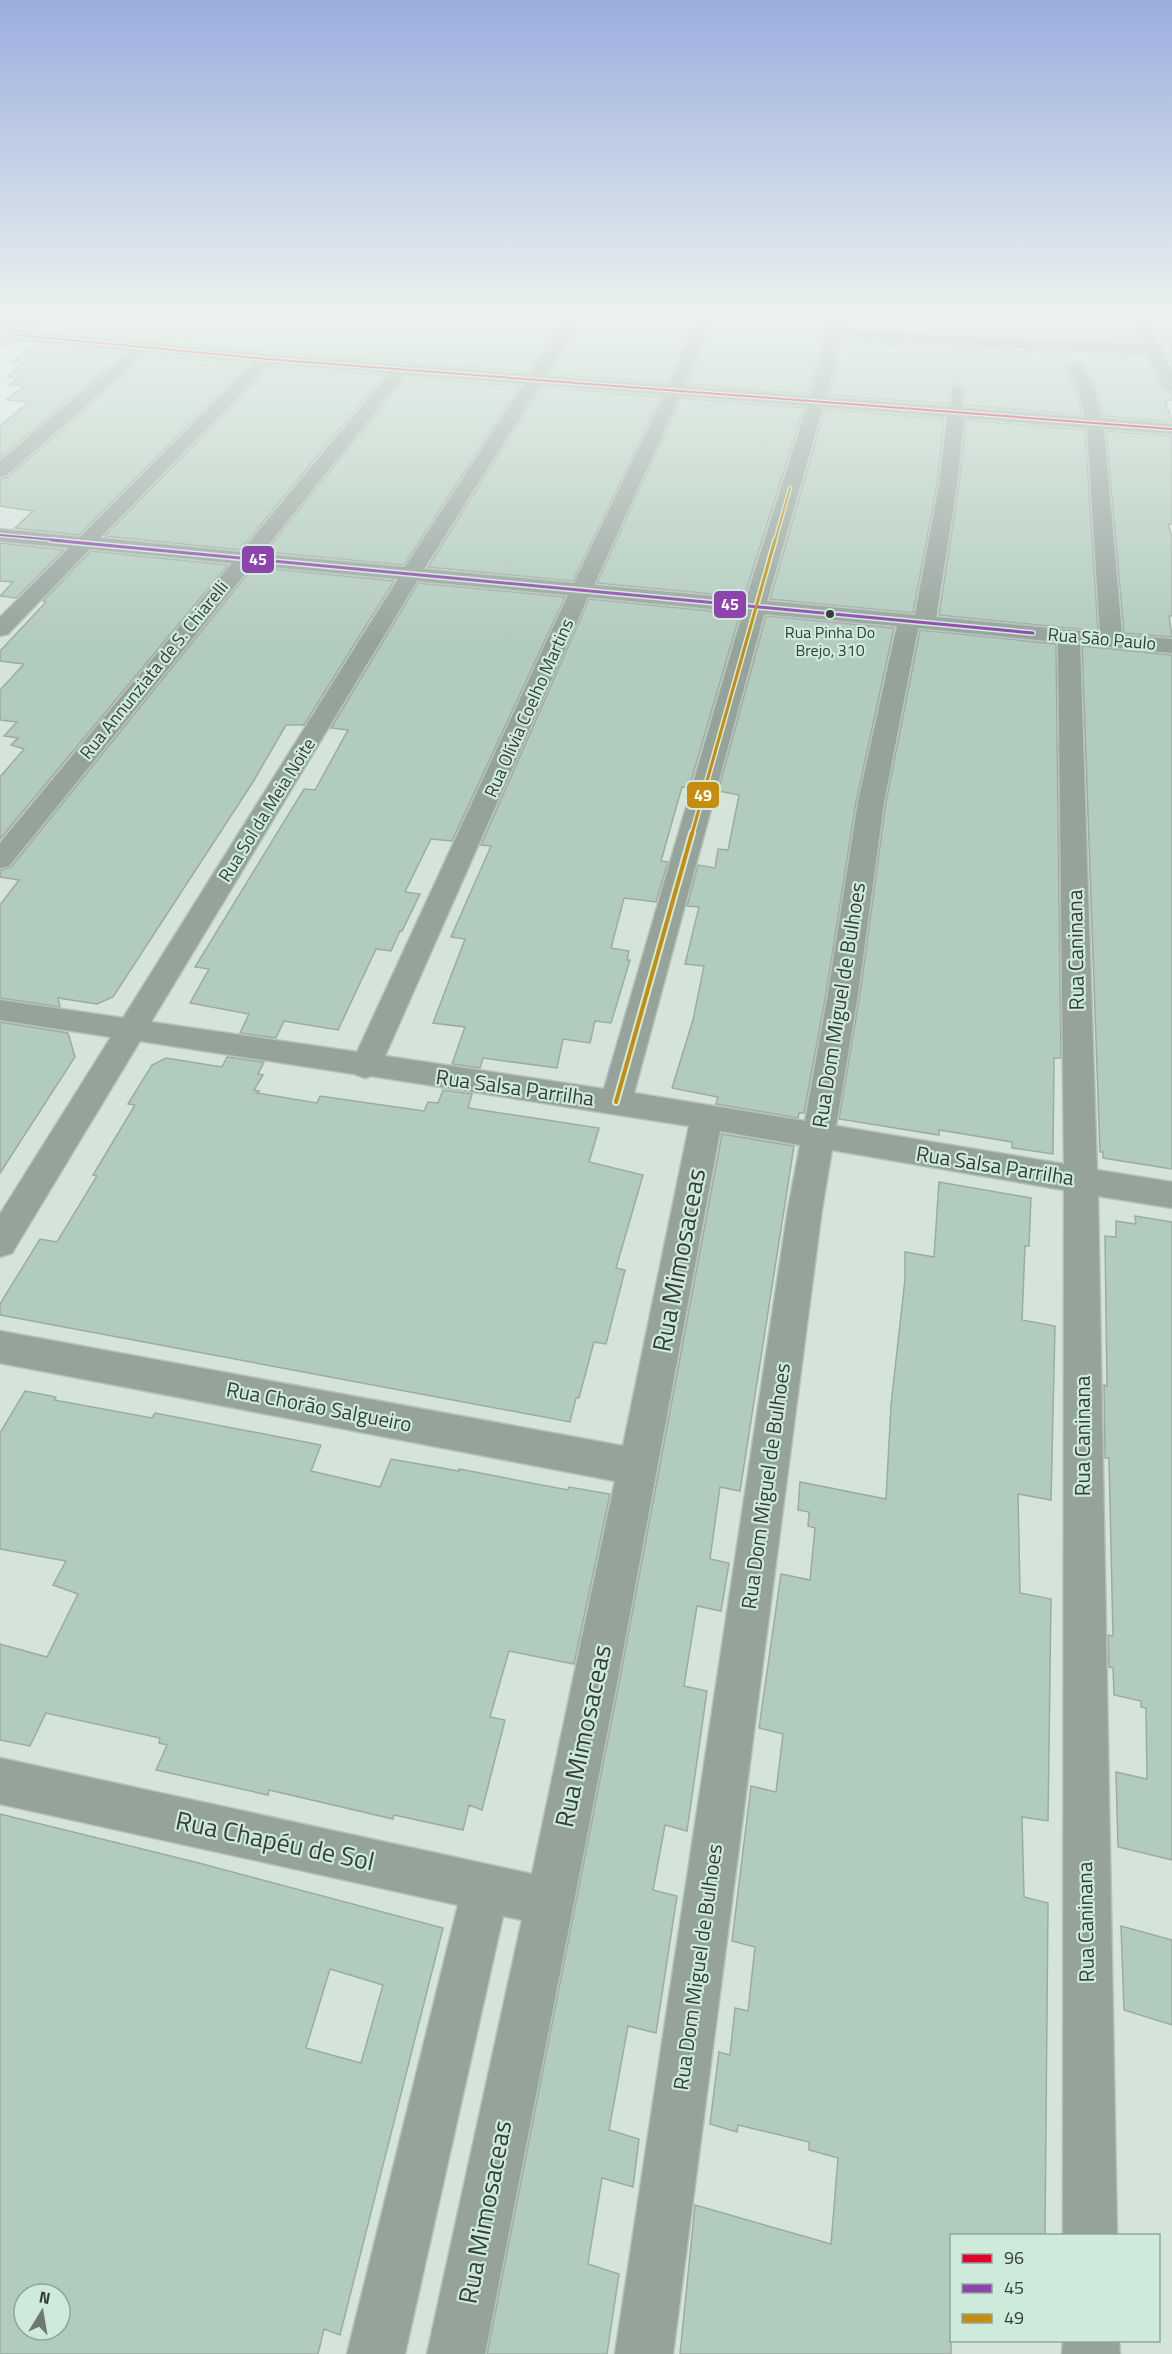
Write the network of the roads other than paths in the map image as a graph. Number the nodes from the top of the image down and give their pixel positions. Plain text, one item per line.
1 (54, 425) edge
2 (201, 425) edge
3 (354, 425) edge
4 (506, 425) edge
5 (659, 425) edge
6 (811, 425) edge
7 (955, 425) edge
8 (1095, 425) edge
9 (1119, 425) edge
10 (1172, 429) edge
11 (0, 471) edge
12 (0, 535) edge
13 (83, 543) junction
14 (244, 558) junction
15 (411, 574) junction
16 (581, 590) junction
17 (756, 606) junction
18 (917, 622) junction
19 (0, 629) edge
20 (1069, 636) junction
21 (1111, 640) junction
22 (1172, 646) edge
23 (0, 860) edge
24 (0, 1011) edge
25 (132, 1030) junction
26 (365, 1067) junction
27 (616, 1102) junction
28 (707, 1118) junction
29 (818, 1135) junction
30 (1081, 1180) junction
31 (1172, 1195) edge
32 (0, 1243) edge
33 (0, 1347) edge
34 (638, 1467) junction
35 (0, 1781) edge
36 (486, 1887) junction
37 (550, 1902) junction
38 (1090, 2234) edge
39 (376, 2354) edge
40 (456, 2354) edge
41 (644, 2354) edge

1 - 11 street
2 - 13 street
3 - 14 street, Rua Annunziata de S. Chiarelli
4 - 15 street, Rua Sol da Meia Noite
5 - 16 street, Rua Olívia Coelho Martins
6 - 17 street
7 - 18 street, Rua Dom Miguel de Bulhoes
8 - 21 street
9 - 10 street
12 - 13 street, Rua São Paulo
13 - 14 street, Rua São Paulo
13 - 19 street
14 - 15 street, Rua São Paulo
14 - 23 street, Rua Annunziata de S. Chiarelli
15 - 16 street, Rua São Paulo
15 - 25 street, Rua Sol da Meia Noite
16 - 17 street, Rua São Paulo
16 - 26 street, Rua Olívia Coelho Martins
17 - 18 street, Rua São Paulo
17 - 27 street
18 - 20 street, Rua São Paulo
18 - 29 street, Rua Dom Miguel de Bulhoes
20 - 21 street, Rua São Paulo
20 - 30 street, Rua Caninana
21 - 22 street, Rua São Paulo
24 - 25 street, Rua Salsa Parrilha
25 - 26 street, Rua Salsa Parrilha
25 - 32 street, Rua Sol da Meia Noite
26 - 27 street, Rua Salsa Parrilha
27 - 28 street, Rua Salsa Parrilha
28 - 29 street, Rua Salsa Parrilha
28 - 34 street, Rua Mimosaceas
29 - 30 street, Rua Salsa Parrilha
29 - 41 street, Rua Dom Miguel de Bulhoes
30 - 31 street, Rua Salsa Parrilha
30 - 38 street, Rua Caninana
33 - 34 street, Rua Chorão Salgueiro
34 - 37 street, Rua Mimosaceas
35 - 36 street, Rua Chapéu de Sol
36 - 37 street, Rua Chapéu de Sol
36 - 39 street
37 - 40 street, Rua Mimosaceas

